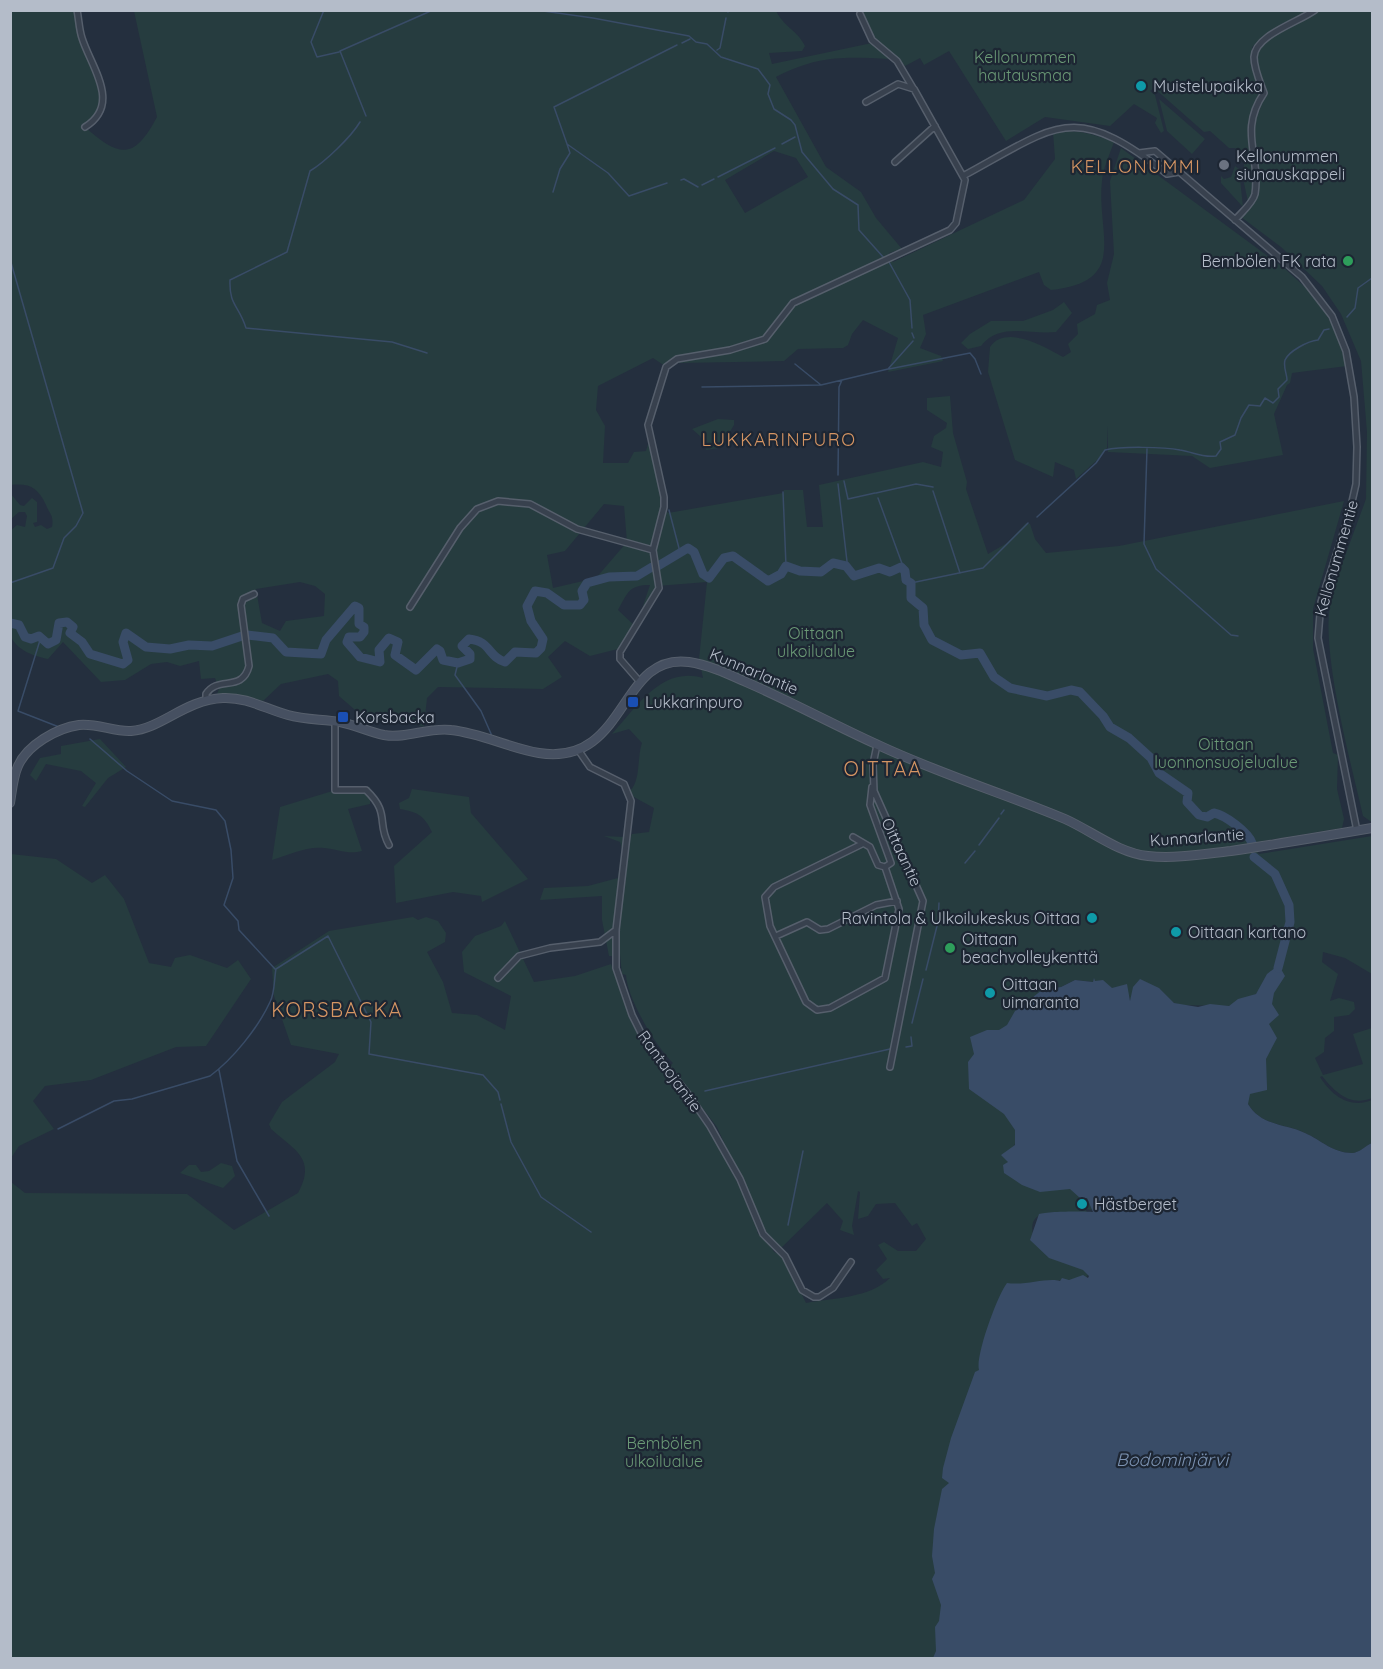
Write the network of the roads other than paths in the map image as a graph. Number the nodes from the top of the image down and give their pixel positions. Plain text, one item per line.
1 (77, 10) edge
2 (1315, 10) edge
3 (860, 14) dead end
4 (914, 89) junction
5 (866, 102) dead end
6 (935, 126) junction
7 (85, 127) dead end
8 (1139, 153) junction
9 (895, 162) dead end
10 (1179, 172) junction
11 (963, 176) junction
12 (1235, 220) junction
13 (653, 550) junction
14 (254, 594) dead end
15 (410, 607) dead end
16 (640, 682) junction
17 (206, 700) junction
18 (335, 721) junction
19 (877, 745) junction
20 (579, 751) junction
21 (873, 786) junction
22 (10, 803) edge
23 (1372, 828) edge
24 (1357, 831) junction
25 (853, 837) dead end
26 (862, 844) junction
27 (389, 845) dead end
28 (885, 867) junction
29 (897, 901) junction
30 (616, 930) junction
31 (776, 936) junction
32 (498, 978) dead end
33 (890, 1067) dead end
34 (851, 1262) dead end

1 - 7 street
2 - 12 street
3 - 4 street
4 - 5 street
4 - 6 street
6 - 9 street
6 - 11 street
8 - 10 street, Kellonummentie
8 - 10 street, Kellonummentie
8 - 11 street, Kellonummentie
10 - 12 street, Kellonummentie
11 - 13 street
12 - 24 street, Kellonummentie
13 - 15 street
13 - 16 street
14 - 17 street
16 - 19 main road, Kunnarlantie
16 - 20 main road, Kunnarlantie
17 - 18 main road
17 - 22 main road
18 - 20 main road
18 - 27 street
19 - 21 street, Oittaantie
19 - 24 main road, Kunnarlantie
20 - 30 street, Rantaojantie
21 - 28 street
21 - 33 street, Oittaantie
23 - 24 main road, Kunnarlantie
25 - 26 street
26 - 28 street
26 - 31 street
28 - 29 street
29 - 31 street
29 - 31 street
30 - 32 street
30 - 34 street, Rantaojantie

